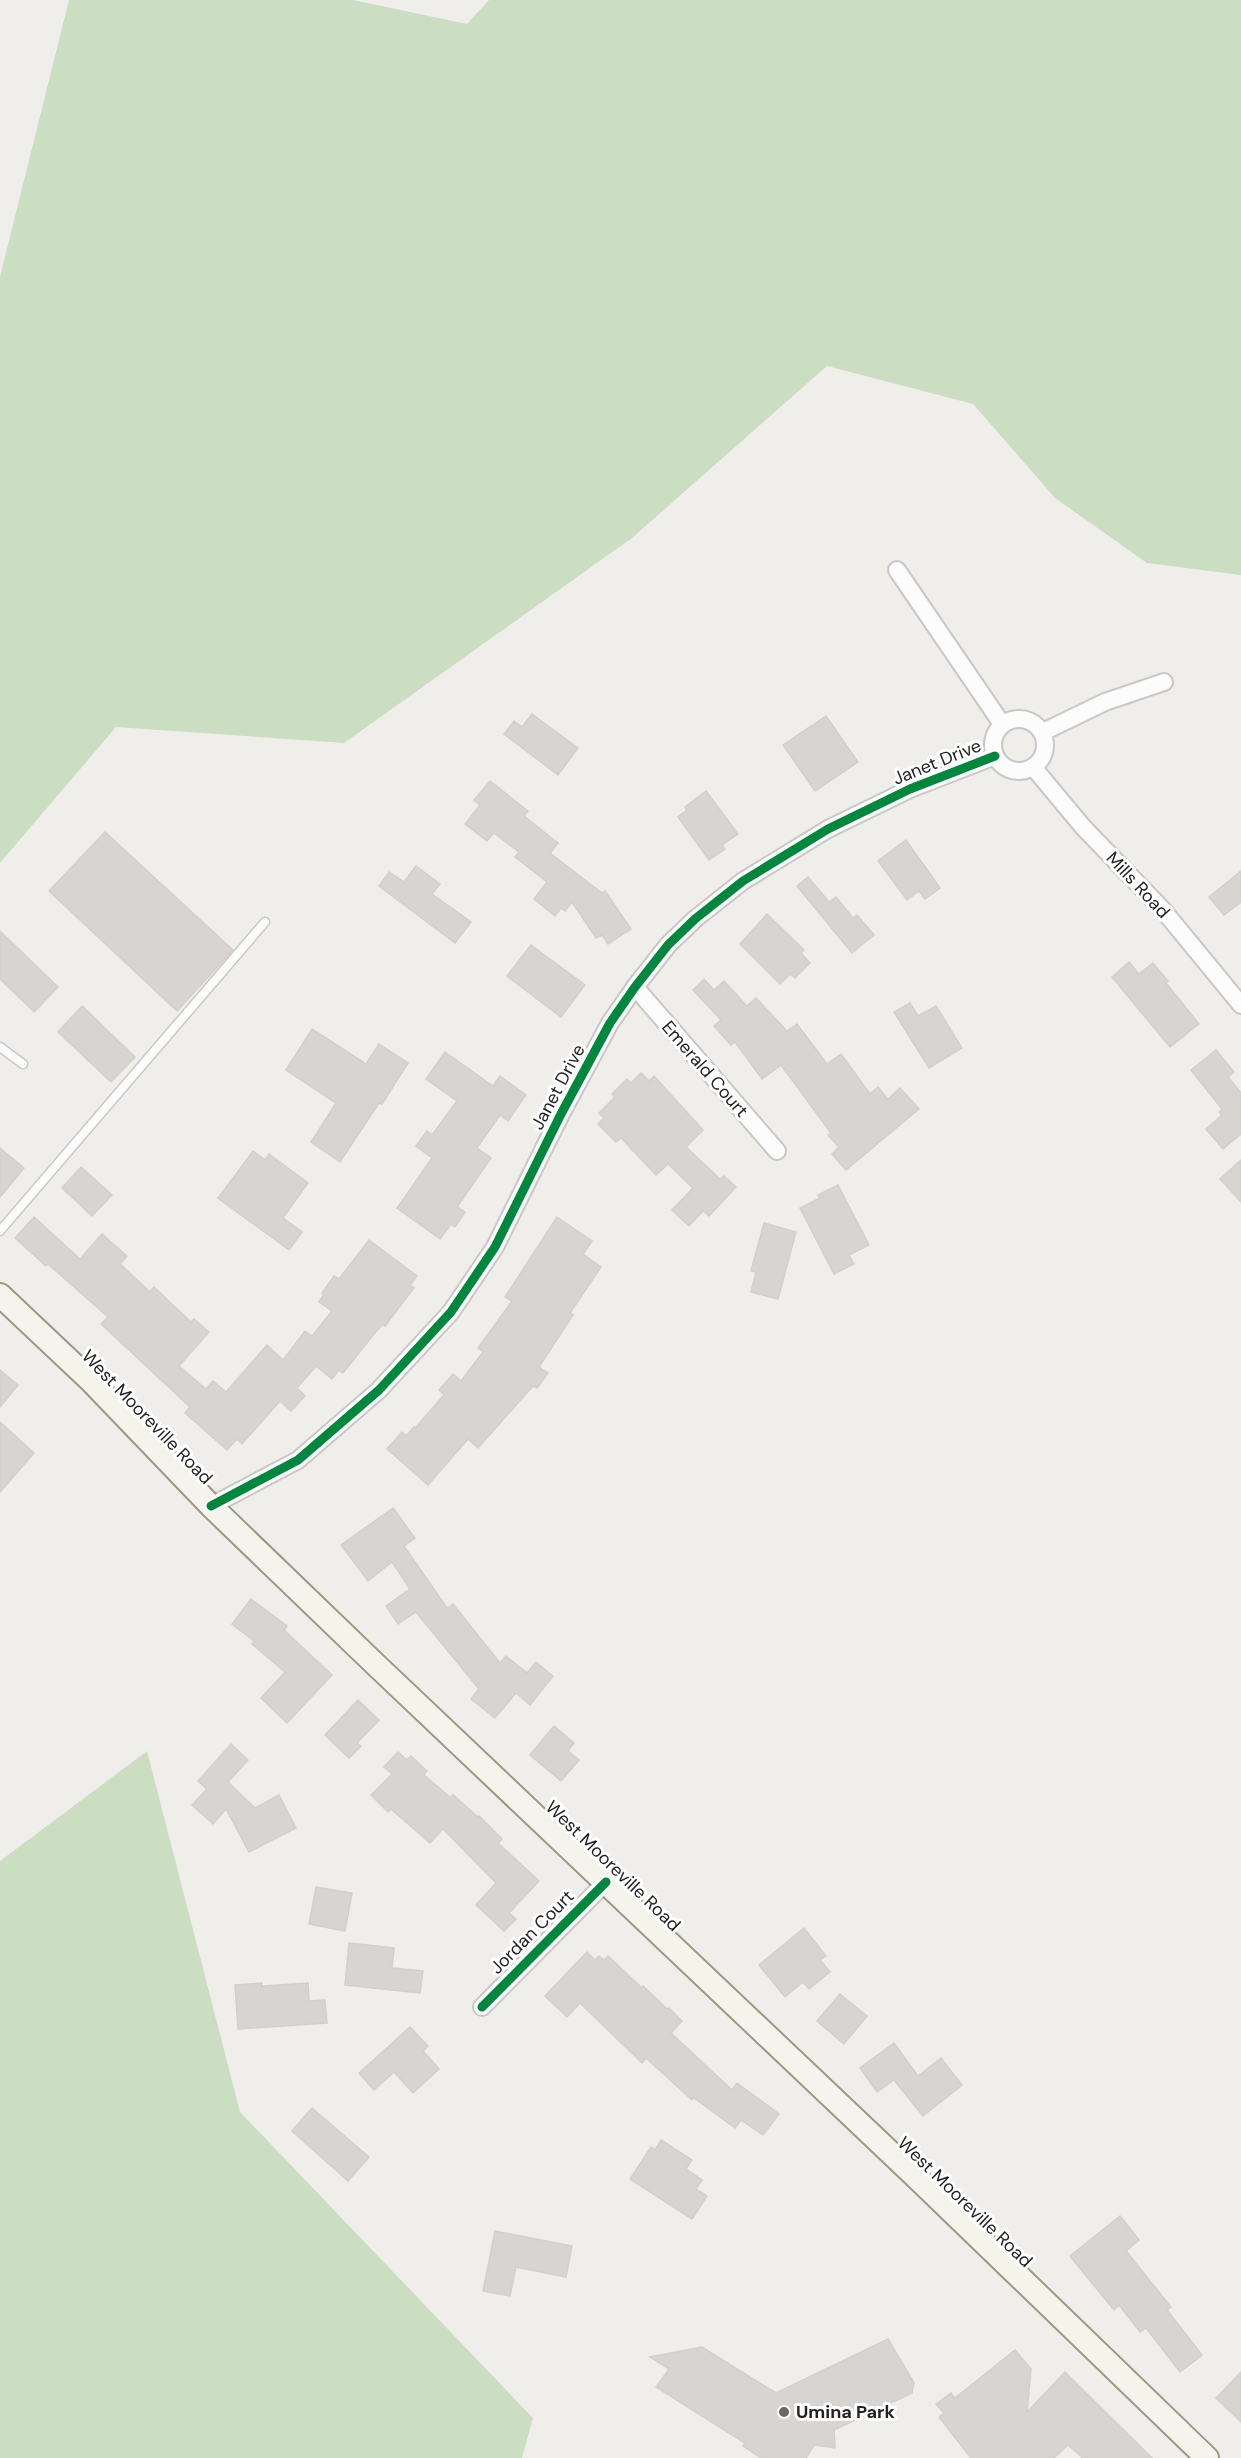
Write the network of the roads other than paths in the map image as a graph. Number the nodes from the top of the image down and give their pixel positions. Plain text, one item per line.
1 (897, 570) dead end
2 (1164, 682) dead end
3 (1002, 724) junction
4 (1043, 732) junction
5 (995, 756) junction
6 (1033, 768) junction
7 (265, 922) dead end
8 (635, 987) junction
9 (1241, 1005) edge
10 (0, 1047) edge
11 (23, 1064) dead end
12 (777, 1151) dead end
13 (0, 1231) edge
14 (0, 1295) edge
15 (211, 1506) junction
16 (606, 1882) junction
17 (482, 2007) dead end
18 (1206, 2458) edge

1 - 3 street
2 - 4 street
3 - 4 street
3 - 5 street
4 - 6 street
5 - 6 street
5 - 8 street, Janet Drive
6 - 9 street, Mills Road
7 - 13 lane
8 - 12 street, Emerald Court
8 - 15 street, Janet Drive
10 - 11 lane
14 - 15 main road, West Mooreville Road
15 - 16 main road, West Mooreville Road
16 - 17 street, Jordan Court
16 - 18 main road, West Mooreville Road

